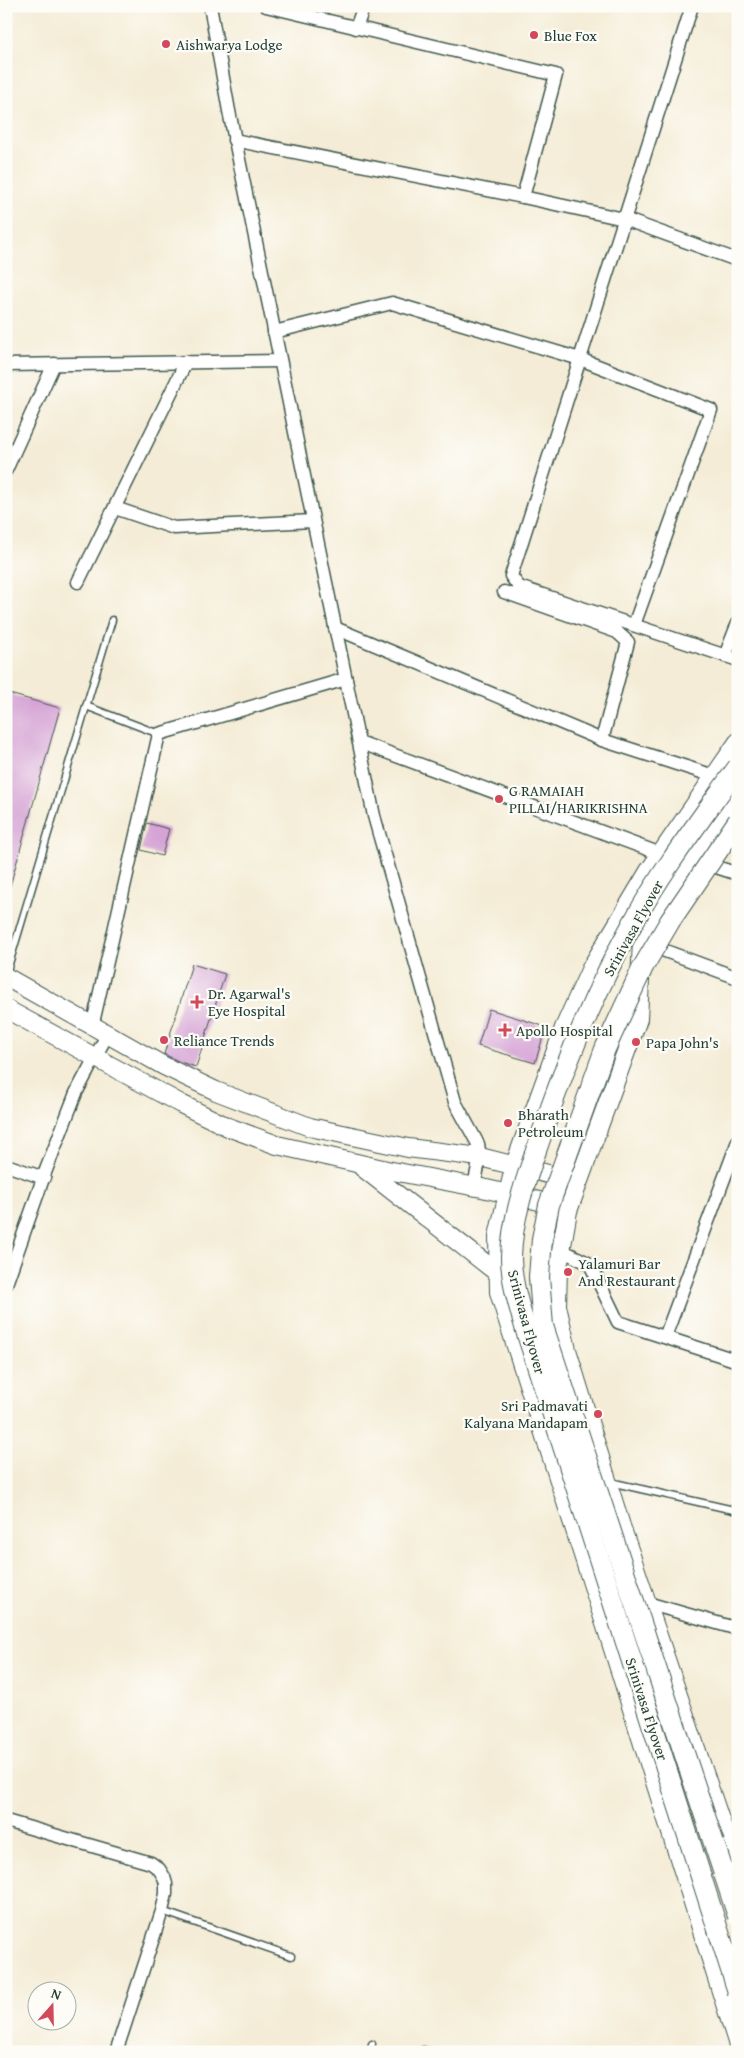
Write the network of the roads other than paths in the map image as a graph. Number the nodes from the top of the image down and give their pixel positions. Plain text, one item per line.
1 (210, 6) edge
2 (266, 6) edge
3 (364, 6) edge
4 (692, 6) edge
5 (356, 28) junction
6 (234, 140) junction
7 (523, 197) junction
8 (624, 219) junction
9 (734, 259) dead end
10 (274, 332) junction
11 (580, 359) junction
12 (280, 361) junction
13 (186, 362) junction
14 (54, 364) junction
15 (6, 365) edge
16 (6, 470) edge
17 (115, 508) junction
18 (313, 521) junction
19 (78, 582) dead end
20 (504, 592) dead end
21 (112, 620) dead end
22 (738, 623) edge
23 (634, 625) junction
24 (335, 628) junction
25 (725, 656) junction
26 (738, 660) edge
27 (346, 679) junction
28 (86, 706) junction
29 (159, 734) junction
30 (602, 740) junction
31 (359, 742) junction
32 (738, 742) edge
33 (738, 768) edge
34 (714, 776) junction
35 (738, 797) edge
36 (738, 821) edge
37 (661, 854) junction
38 (695, 860) junction
39 (738, 874) edge
40 (642, 942) junction
41 (6, 976) edge
42 (738, 978) edge
43 (6, 1009) edge
44 (100, 1031) junction
45 (95, 1058) junction
46 (738, 1141) edge
47 (480, 1157) junction
48 (357, 1164) junction
49 (515, 1164) junction
50 (6, 1165) edge
51 (44, 1178) junction
52 (578, 1182) junction
53 (474, 1186) junction
54 (508, 1194) junction
55 (569, 1208) junction
56 (561, 1250) junction
57 (11, 1255) edge
58 (499, 1274) junction
59 (6, 1284) edge
60 (664, 1337) junction
61 (738, 1361) edge
62 (608, 1482) junction
63 (738, 1511) edge
64 (647, 1603) junction
65 (738, 1628) edge
66 (6, 1821) edge
67 (738, 1872) edge
68 (162, 1911) junction
69 (738, 1916) edge
70 (291, 1956) dead end
71 (738, 1992) edge
72 (372, 2044) dead end
73 (738, 2045) edge
74 (423, 2050) dead end
75 (116, 2052) edge
76 (370, 2052) edge
77 (433, 2052) edge

1 - 6 street
2 - 5 street
3 - 5 street
4 - 8 street
5 - 7 street
6 - 7 street
6 - 10 street
7 - 8 street
8 - 9 street
8 - 11 street
10 - 11 street
10 - 12 street
11 - 23 street
11 - 23 street
12 - 13 street
12 - 18 street
13 - 14 street
13 - 17 street
14 - 15 street
14 - 16 street
17 - 18 street
17 - 19 street
18 - 24 street
20 - 30 street
21 - 28 lane
22 - 25 street
23 - 25 street
24 - 27 street
24 - 30 street
25 - 26 street
27 - 29 street
27 - 31 street
28 - 29 lane
28 - 41 lane
29 - 44 street
30 - 34 street
31 - 37 street
31 - 47 street
32 - 34 street
33 - 71 main road, Srinivasa Flyover, bridge
34 - 37 street
35 - 38 street
36 - 69 main road, Srinivasa Flyover, bridge
37 - 49 street
38 - 39 street
38 - 40 street
40 - 42 street
40 - 52 street
41 - 44 street
43 - 45 street
44 - 45 street
44 - 47 street
45 - 48 street
45 - 51 street
46 - 60 street
47 - 49 street
47 - 53 street
48 - 53 street
48 - 58 street
49 - 52 street
49 - 54 street
50 - 51 street
51 - 57 street
52 - 55 street
53 - 54 street
54 - 55 street
54 - 58 street
55 - 56 street
56 - 60 street
56 - 62 street
57 - 59 street
58 - 73 street
60 - 61 street
62 - 63 lane
62 - 64 street
64 - 65 street
64 - 67 street
66 - 68 street
68 - 70 lane
68 - 75 street
72 - 76 lane
74 - 77 lane

